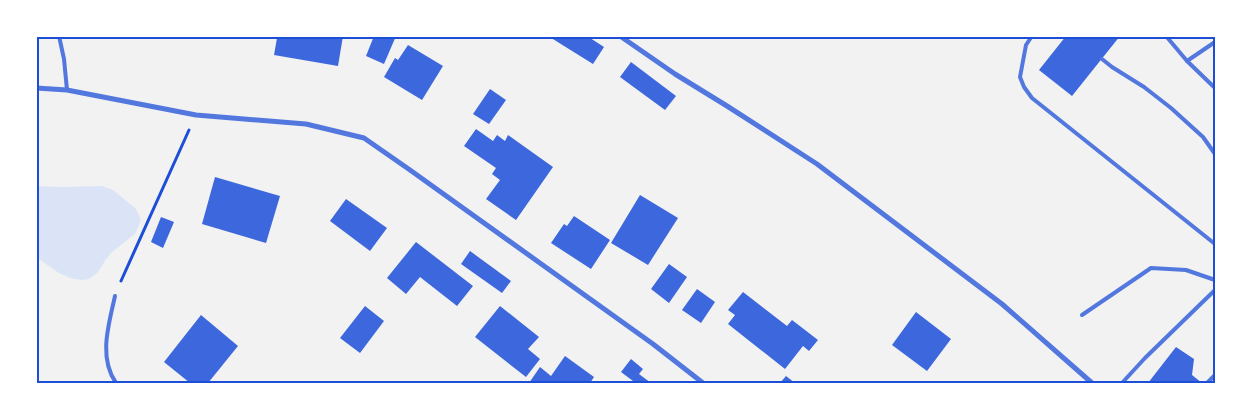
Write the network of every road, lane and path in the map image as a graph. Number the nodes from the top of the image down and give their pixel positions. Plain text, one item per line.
1 (59, 36) edge
2 (620, 36) edge
3 (1032, 36) edge
4 (1166, 36) edge
5 (1215, 42) edge
6 (1102, 59) dead end
7 (1187, 61) junction
8 (36, 88) edge
9 (1215, 88) edge
10 (67, 90) junction
11 (196, 116) junction
12 (1215, 154) edge
13 (1215, 244) edge
14 (1215, 280) edge
15 (1215, 290) edge
16 (115, 296) joint
17 (1082, 315) dead end
18 (1215, 375) edge
19 (1208, 382) edge
20 (116, 383) edge
21 (703, 383) edge
22 (1092, 383) edge
23 (1122, 383) edge

1 - 10 lane
2 - 22 street
3 - 13 lane
4 - 7 lane
5 - 7 lane
6 - 12 lane
7 - 9 lane
8 - 10 street
10 - 11 street
11 - 16 path
11 - 21 street
14 - 17 lane
15 - 23 lane
16 - 20 lane
18 - 19 lane

